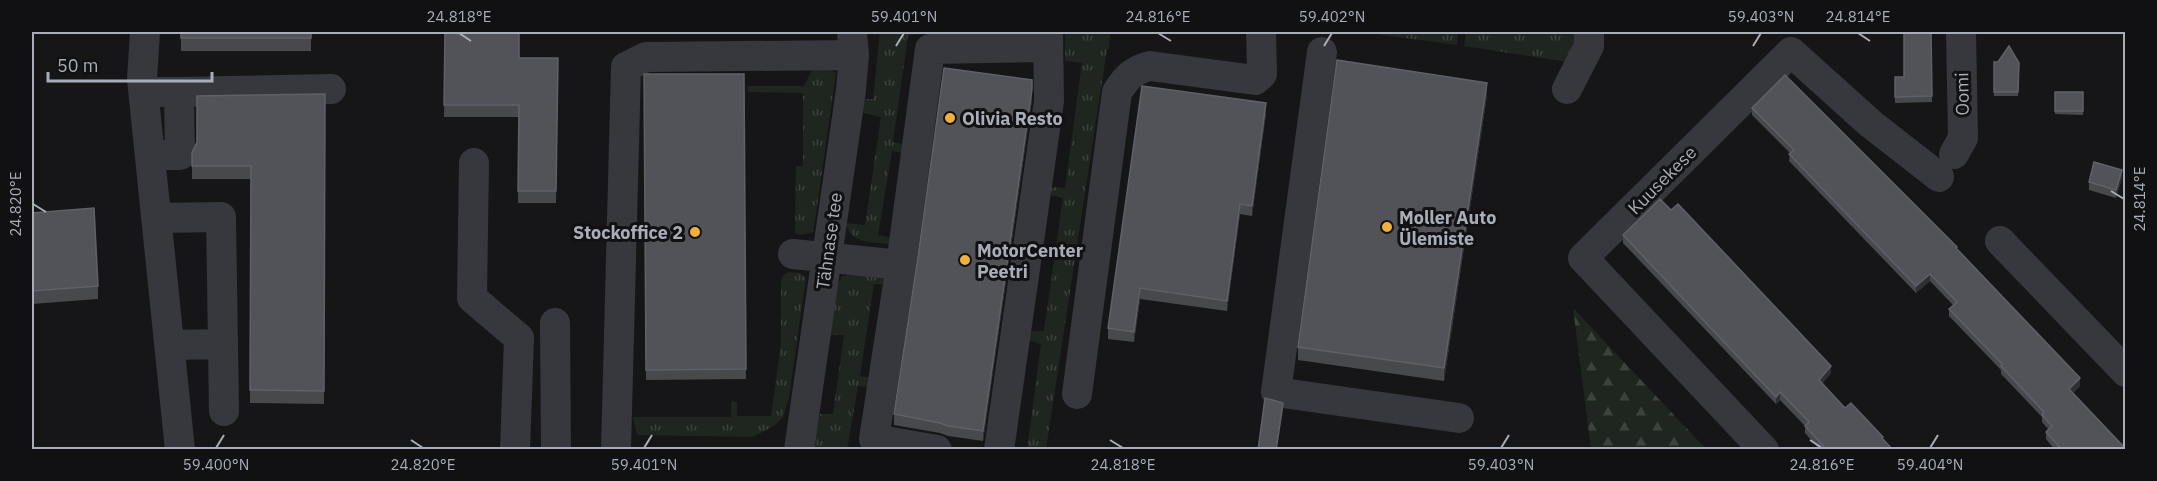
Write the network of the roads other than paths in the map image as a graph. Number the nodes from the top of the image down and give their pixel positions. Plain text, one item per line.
1 (145, 32) edge
2 (1261, 32) edge
3 (1589, 32) edge
4 (1961, 32) edge
5 (1048, 39) edge
6 (853, 43) edge
7 (643, 44) edge
8 (811, 44) edge
9 (1322, 52) dead end
10 (331, 89) dead end
11 (1567, 89) dead end
12 (144, 92) junction
13 (179, 92) junction
14 (150, 155) junction
15 (1952, 157) joint
16 (474, 163) dead end
17 (156, 218) junction
18 (2000, 241) dead end
19 (793, 254) dead end
20 (826, 257) junction
21 (901, 265) junction
22 (555, 324) dead end
23 (223, 344) junction
24 (170, 345) junction
25 (2126, 372) edge
26 (1077, 394) dead end
27 (224, 411) dead end
28 (1459, 418) dead end
29 (180, 450) edge
30 (515, 450) edge
31 (556, 450) edge
32 (616, 450) edge
33 (799, 450) edge
34 (937, 450) edge
35 (999, 450) edge
36 (1764, 450) edge

1 - 12 street
2 - 26 street
3 - 11 street
4 - 15 street, Oomi
5 - 21 street
5 - 35 street
6 - 8 street
6 - 20 street, Tähnase tee
7 - 8 street
7 - 32 street
9 - 28 street
10 - 13 street
12 - 13 street
12 - 14 street
13 - 14 street
14 - 17 street
15 - 36 street, Kuusekese
16 - 30 street
17 - 23 street
17 - 24 street
18 - 25 street
19 - 20 street
20 - 21 street
20 - 33 street, Tähnase tee
21 - 34 street
22 - 31 street
23 - 24 street
23 - 27 street
24 - 29 street

